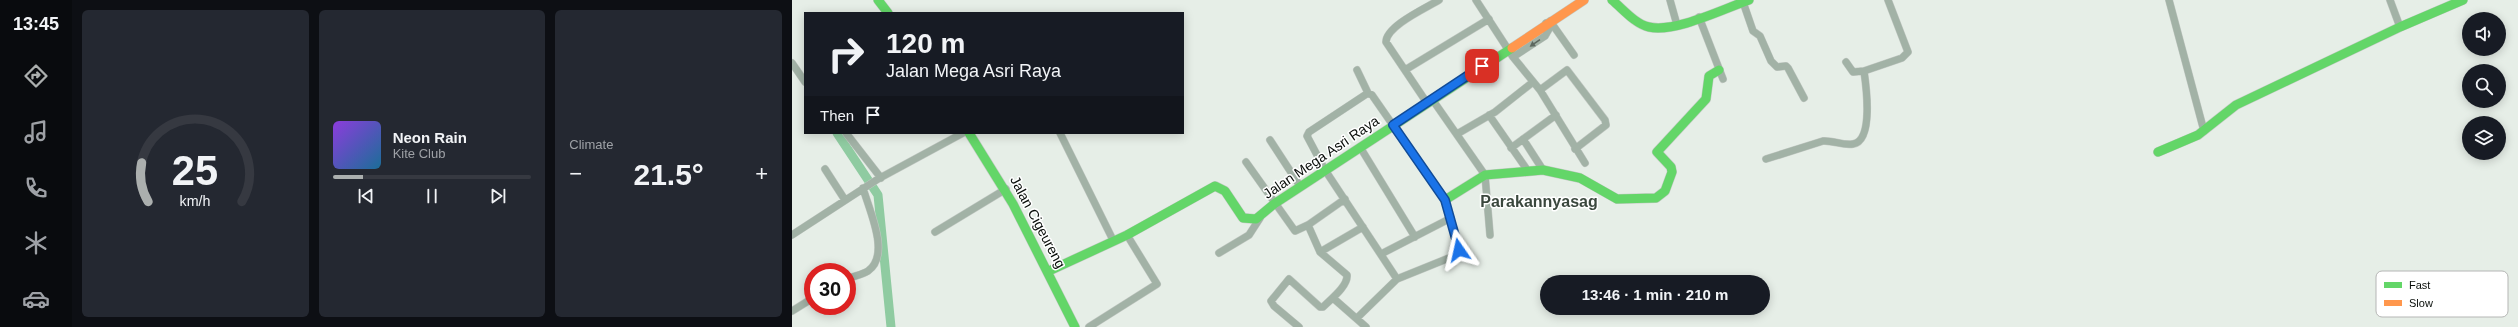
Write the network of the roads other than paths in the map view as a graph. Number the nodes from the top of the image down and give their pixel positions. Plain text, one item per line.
1 (878, 0) edge
2 (1438, 0) edge
3 (1476, 0) edge
4 (1584, 0) edge
5 (1612, 0) edge
6 (1670, 0) edge
7 (1888, 0) edge
8 (2169, 0) edge
9 (2390, 0) edge
10 (2463, 0) edge
11 (1746, 1) edge
12 (886, 12) edge
13 (1699, 17) junction
14 (1489, 19) junction
15 (1548, 22) junction
16 (1677, 25) junction
17 (2400, 27) junction
18 (1510, 54) junction
19 (1574, 55) dead end
20 (1846, 62) dead end
21 (792, 63) edge
22 (1357, 70) dead end
23 (1405, 70) junction
24 (1720, 70) junction
25 (1864, 71) junction
26 (1724, 78) dead end
27 (804, 81) edge
28 (1533, 82) junction
29 (1540, 90) junction
30 (1368, 93) junction
31 (1804, 98) dead end
32 (1430, 101) junction
33 (1489, 115) junction
34 (1556, 116) junction
35 (1393, 125) junction
36 (2204, 131) junction
37 (847, 134) edge
38 (961, 134) edge
39 (970, 134) edge
40 (1060, 134) edge
41 (1457, 134) junction
42 (1523, 139) junction
43 (1270, 140) dead end
44 (1360, 147) junction
45 (1511, 148) junction
46 (1575, 149) junction
47 (2158, 152) dead end
48 (1766, 158) dead end
49 (1246, 162) dead end
50 (1585, 164) dead end
51 (825, 169) dead end
52 (1325, 170) junction
53 (1543, 170) junction
54 (1528, 171) junction
55 (1486, 175) junction
56 (880, 178) junction
57 (1300, 186) junction
58 (866, 187) junction
59 (1006, 189) junction
60 (1345, 199) junction
61 (845, 200) junction
62 (1445, 200) junction
63 (1274, 204) junction
64 (1260, 218) junction
65 (1451, 218) junction
66 (1308, 226) junction
67 (1362, 227) junction
68 (935, 232) dead end
69 (792, 235) edge
70 (1127, 235) junction
71 (1490, 235) dead end
72 (1415, 237) junction
73 (1113, 240) junction
74 (1320, 252) junction
75 (1219, 253) dead end
76 (1381, 254) junction
77 (1049, 271) junction
78 (856, 276) edge
79 (1397, 279) junction
80 (1332, 298) junction
81 (804, 304) edge
82 (792, 311) edge
83 (1357, 318) junction
84 (1075, 327) edge
85 (1089, 327) edge
86 (1299, 327) edge
87 (1366, 327) edge

1 - 12 street
2 - 23 street
3 - 14 street
4 - 15 street, Jalan Mega Asri Raya
5 - 16 street
6 - 16 street
7 - 25 street
8 - 36 street
9 - 17 street
10 - 17 street
11 - 13 street
11 - 31 street
13 - 16 street
13 - 24 street
14 - 18 street
14 - 23 street
15 - 18 street, Jalan Mega Asri Raya
15 - 19 street
17 - 36 street
18 - 28 street
18 - 32 street, Jalan Mega Asri Raya
20 - 25 street
21 - 27 street
22 - 30 street
23 - 32 street
24 - 26 street
24 - 53 street
25 - 48 street
28 - 29 street
28 - 33 street
29 - 34 street
29 - 46 street
30 - 35 street
30 - 52 street
32 - 35 street, Jalan Mega Asri Raya
32 - 41 street
33 - 41 street
33 - 45 street
34 - 42 street
34 - 46 street
35 - 44 street, Jalan Mega Asri Raya
35 - 62 street
36 - 47 street
37 - 56 street
38 - 56 street
39 - 59 street, Jalan Cigeureng
40 - 73 street
41 - 55 street
42 - 45 street
42 - 53 street
43 - 57 street
44 - 52 street, Jalan Mega Asri Raya
44 - 72 street
45 - 54 street
46 - 50 street
49 - 63 street
51 - 61 street
52 - 57 street, Jalan Mega Asri Raya
52 - 60 street
53 - 54 street
54 - 55 street
55 - 62 street
55 - 71 street
56 - 58 street
57 - 63 street, Jalan Mega Asri Raya
58 - 61 street
58 - 78 street
59 - 68 street
59 - 77 street, Jalan Cigeureng
60 - 66 street
60 - 67 street
61 - 69 street
62 - 65 street
63 - 64 street, Jalan Mega Asri Raya
63 - 66 street
64 - 70 street, Jalan Mega Asri Raya
64 - 75 street
65 - 72 street
65 - 79 street
66 - 74 street
67 - 74 street
67 - 76 street
70 - 73 street, Jalan Mega Asri Raya
70 - 85 street
72 - 76 street
73 - 77 street, Jalan Mega Asri Raya
74 - 80 street
76 - 79 street
77 - 84 street, Jalan Cigeureng
79 - 83 street
80 - 83 street
80 - 86 street
81 - 82 street
83 - 87 street

